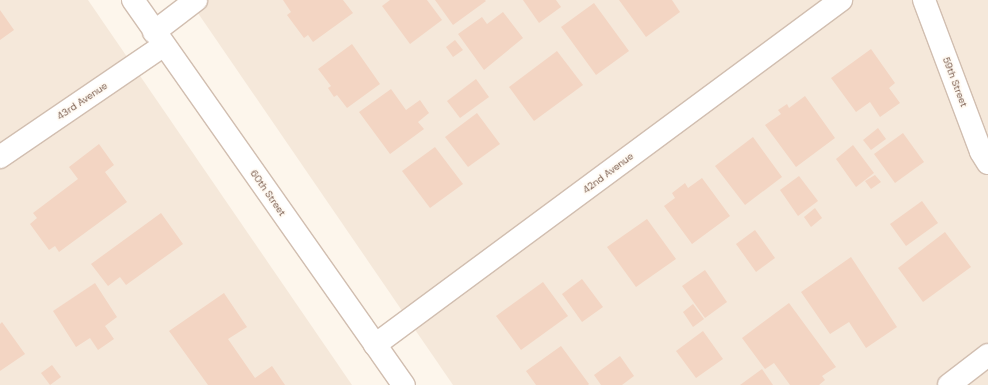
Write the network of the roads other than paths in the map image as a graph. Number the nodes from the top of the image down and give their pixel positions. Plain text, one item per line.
1 (133, 0) edge
2 (196, 0) edge
3 (841, 0) edge
4 (924, 0) edge
5 (159, 39) junction
6 (0, 157) edge
7 (988, 163) edge
8 (375, 345) junction
9 (988, 356) edge
10 (404, 385) edge
11 (949, 385) edge

1 - 5 street, 60th Street
2 - 5 street, 43rd Avenue
3 - 8 street, 42nd Avenue
4 - 7 street, 59th Street
5 - 6 street, 43rd Avenue
5 - 8 street, 60th Street
8 - 10 street, 60th Street
9 - 11 street

